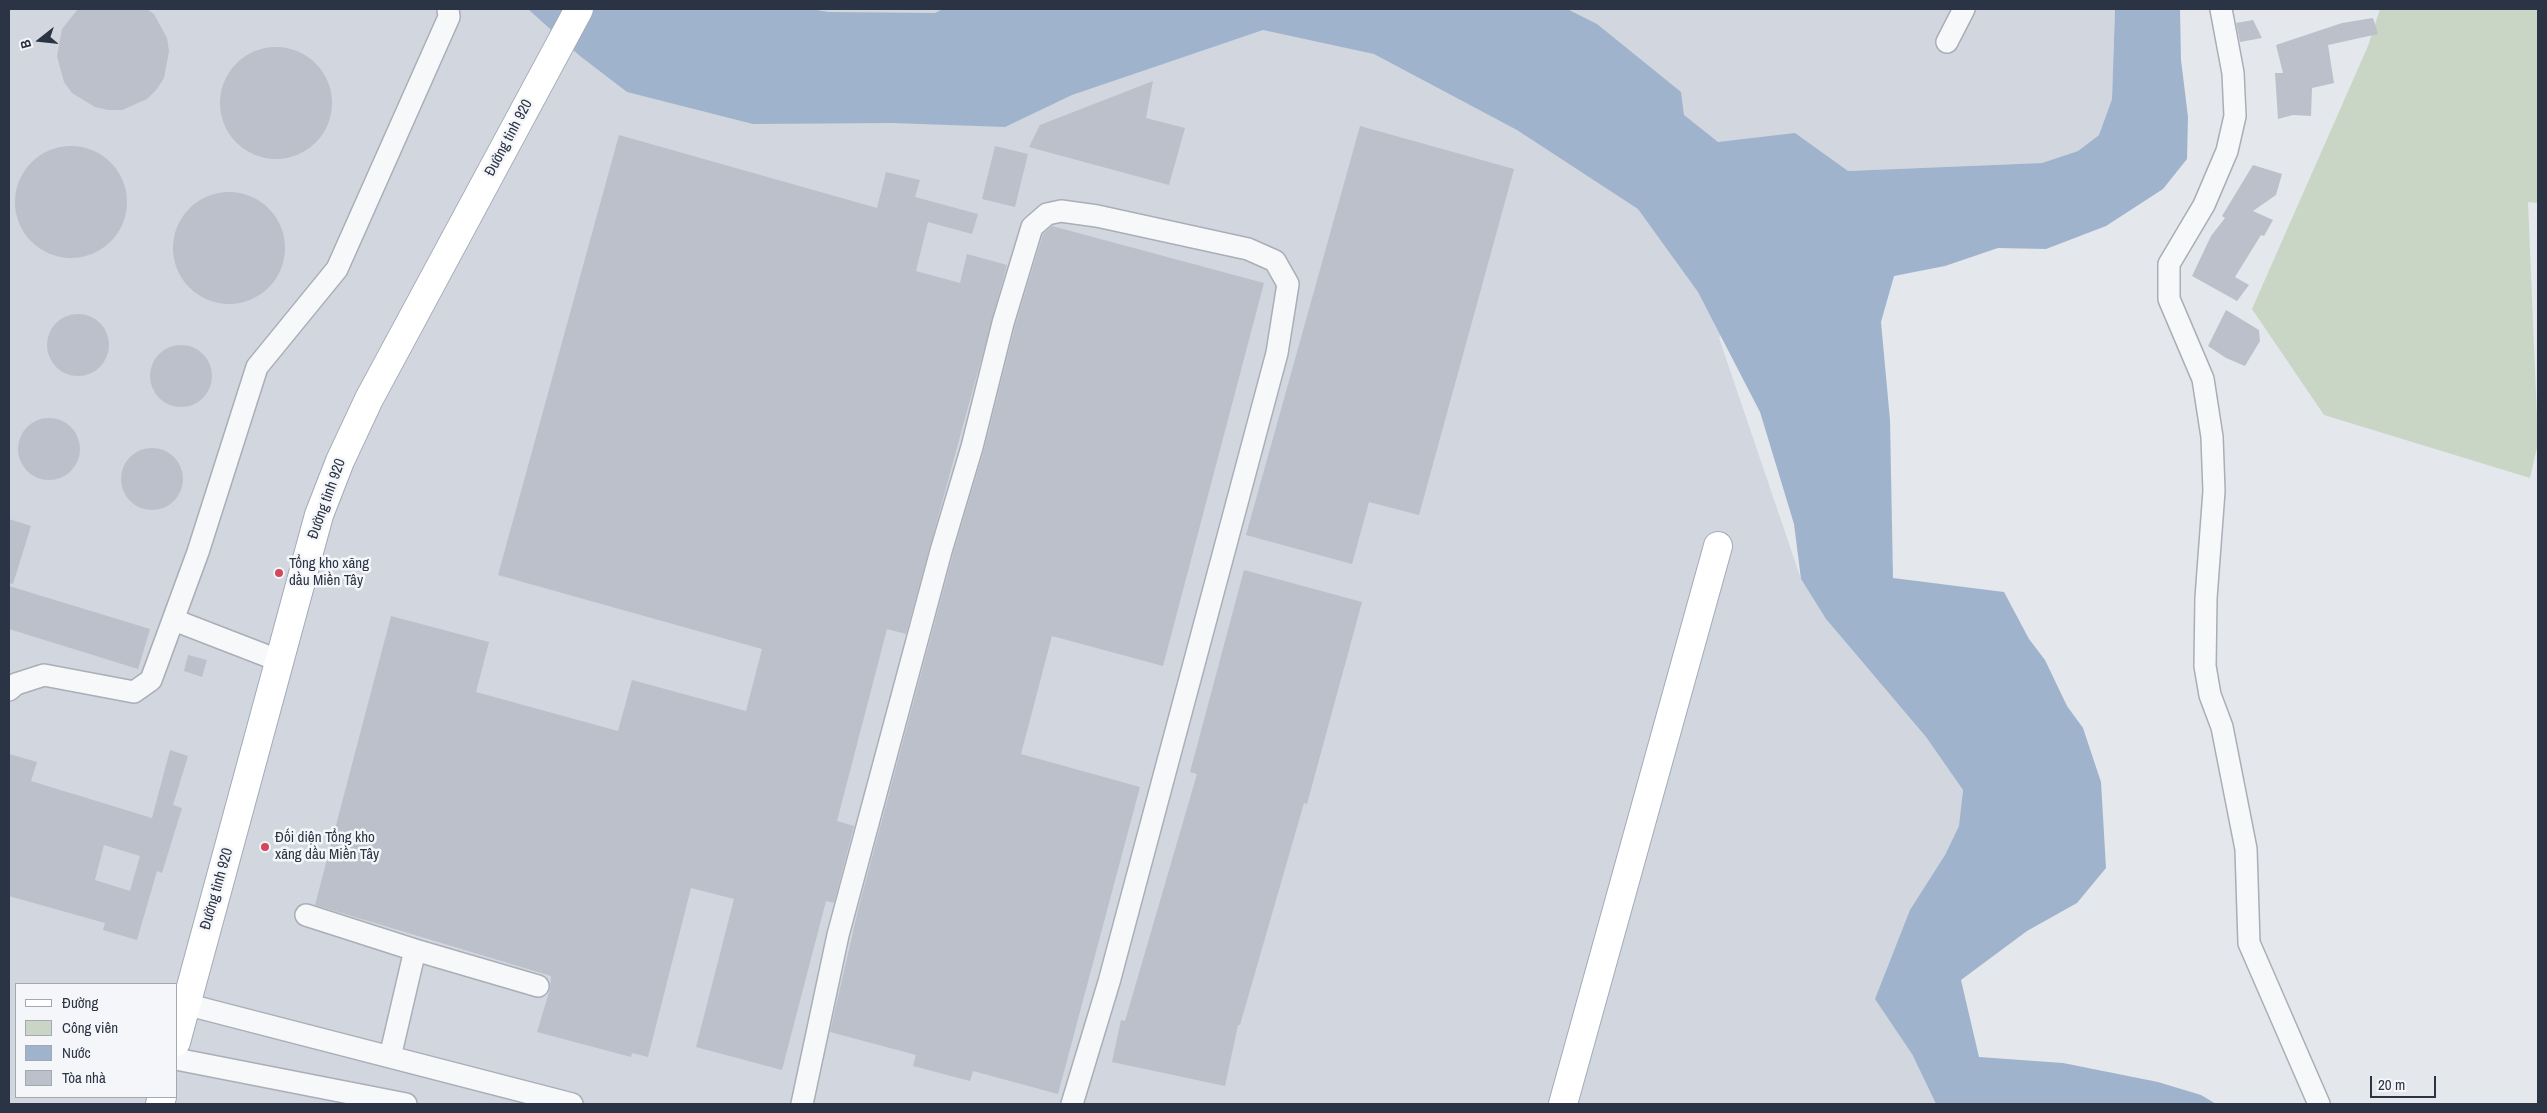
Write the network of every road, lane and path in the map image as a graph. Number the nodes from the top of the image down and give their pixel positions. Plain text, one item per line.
1 (448, 9) edge
2 (579, 9) edge
3 (1964, 9) edge
4 (2221, 9) edge
5 (1946, 42) dead end
6 (1718, 546) dead end
7 (174, 620) junction
8 (280, 661) junction
9 (9, 690) edge
10 (306, 915) dead end
11 (415, 950) junction
12 (538, 986) dead end
13 (185, 1004) junction
14 (178, 1034) edge
15 (390, 1057) junction
16 (178, 1058) edge
17 (406, 1104) edge
18 (572, 1104) edge
19 (802, 1104) edge
20 (1072, 1104) edge
21 (1563, 1104) edge
22 (2320, 1104) edge

1 - 7 street
2 - 8 main road, Đường tỉnh 920
3 - 5 street
4 - 22 street
6 - 21 main road
7 - 8 street
7 - 9 street
8 - 13 main road, Đường tỉnh 920
10 - 11 street
11 - 12 street
11 - 15 street
13 - 14 main road, Đường tỉnh 920
13 - 15 street
15 - 18 street
16 - 17 street
19 - 20 street

